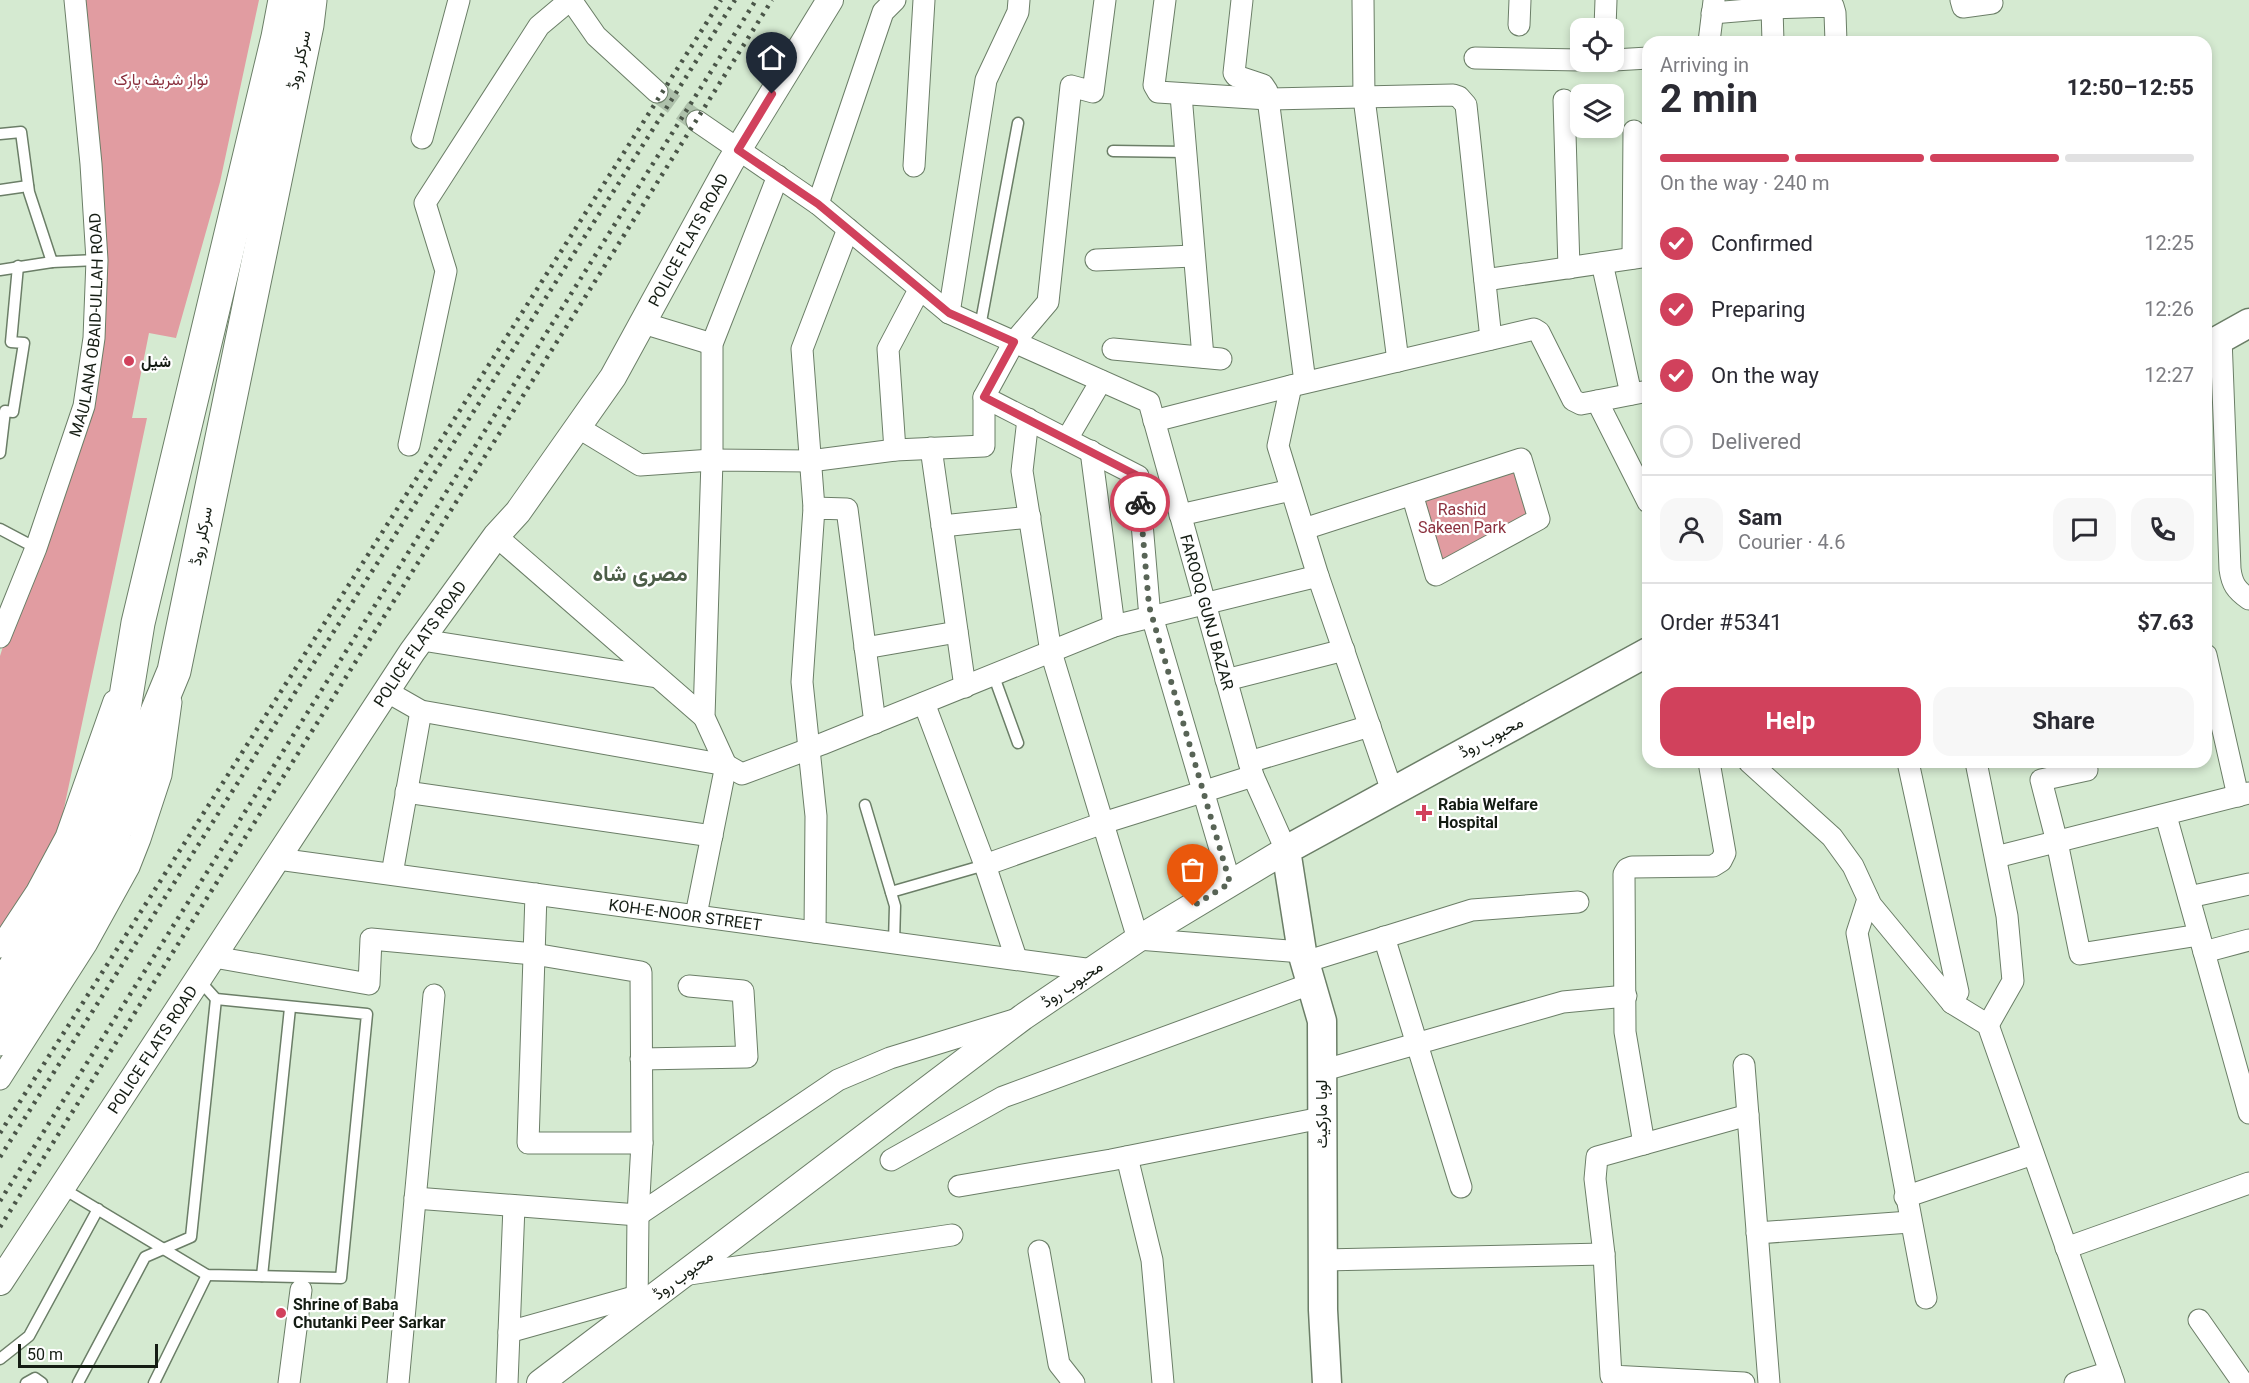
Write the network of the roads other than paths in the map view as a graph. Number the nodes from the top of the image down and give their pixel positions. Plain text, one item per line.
1 (75, 0) edge
2 (285, 0) edge
3 (310, 0) edge
4 (459, 0) edge
5 (570, 0) edge
6 (830, 0) edge
7 (895, 0) edge
8 (924, 0) edge
9 (1019, 0) edge
10 (1105, 0) edge
11 (1165, 0) edge
12 (1242, 0) edge
13 (1363, 0) edge
14 (1520, 0) edge
15 (1606, 0) edge
16 (1961, 0) edge
17 (1991, 0) edge
18 (1713, 7) edge
19 (1772, 8) junction
20 (1605, 18) edge
21 (1519, 25) dead end
22 (1710, 36) edge
23 (1773, 36) edge
24 (1836, 36) edge
25 (1475, 58) dead end
26 (1642, 58) edge
27 (1624, 59) edge
28 (1570, 60) edge
29 (657, 92) tunnel mouth
30 (1181, 95) junction
31 (1364, 98) junction
32 (1268, 99) junction
33 (1564, 100) dead end
34 (697, 121) tunnel mouth
35 (1018, 123) dead end
36 (1634, 131) dead end
37 (0, 134) edge
38 (422, 138) dead end
39 (738, 150) junction
40 (1113, 151) dead end
41 (1186, 152) junction
42 (914, 166) dead end
43 (778, 176) junction
44 (28, 186) junction
45 (0, 190) edge
46 (818, 204) junction
47 (848, 229) junction
48 (1194, 256) junction
49 (1641, 257) edge
50 (97, 260) junction
51 (1096, 260) dead end
52 (52, 262) junction
53 (1602, 263) junction
54 (18, 266) junction
55 (1569, 268) junction
56 (0, 270) edge
57 (1485, 280) junction
58 (919, 290) junction
59 (949, 313) junction
60 (643, 323) junction
61 (2249, 323) edge
62 (980, 327) junction
63 (1491, 339) junction
64 (1014, 342) junction
65 (2214, 343) edge
66 (712, 344) junction
67 (1113, 349) dead end
68 (1398, 361) junction
69 (1101, 381) junction
70 (1298, 384) junction
71 (1640, 393) edge
72 (984, 397) junction
73 (1597, 401) junction
74 (1028, 419) junction
75 (1154, 421) junction
76 (579, 428) junction
77 (183, 433) junction
78 (1067, 439) junction
79 (220, 442) junction
80 (409, 445) dead end
81 (931, 448) junction
82 (895, 450) junction
83 (1091, 451) junction
84 (0, 453) edge
85 (712, 460) junction
86 (810, 461) junction
87 (1291, 490) junction
88 (1642, 490) edge
89 (1412, 494) junction
90 (814, 508) junction
91 (1180, 515) junction
92 (1030, 517) junction
93 (942, 526) junction
94 (0, 529) edge
95 (1304, 529) junction
96 (496, 536) junction
97 (36, 548) junction
98 (1318, 576) junction
99 (2249, 599) edge
100 (1204, 604) junction
101 (1152, 616) junction
102 (1114, 626) junction
103 (2, 629) edge
104 (957, 632) junction
105 (422, 640) junction
106 (865, 648) junction
107 (1344, 650) junction
108 (133, 651) junction
109 (1051, 652) junction
110 (1642, 662) edge
111 (174, 671) junction
112 (993, 674) junction
113 (657, 677) junction
114 (2212, 678) edge
115 (1226, 680) junction
116 (965, 687) junction
117 (386, 691) junction
118 (924, 703) junction
119 (421, 711) junction
120 (704, 717) junction
121 (875, 723) junction
122 (1370, 726) junction
123 (1018, 742) dead end
124 (809, 749) junction
125 (726, 765) junction
126 (1710, 768) edge
127 (1756, 768) edge
128 (1909, 768) edge
129 (1977, 768) edge
130 (2086, 768) edge
131 (1251, 769) junction
132 (1204, 791) junction
133 (1392, 791) junction
134 (406, 792) junction
135 (2243, 795) edge
136 (865, 805) dead end
137 (2166, 816) junction
138 (1103, 823) junction
139 (712, 836) junction
140 (2057, 842) junction
141 (1287, 850) junction
142 (1996, 857) junction
143 (278, 858) junction
144 (985, 865) junction
145 (392, 874) junction
146 (1230, 883) junction
147 (2249, 884) edge
148 (891, 892) junction
149 (536, 894) junction
150 (2189, 897) junction
151 (1868, 899) junction
152 (1578, 902) dead end
153 (696, 915) junction
154 (814, 932) junction
155 (1384, 937) junction
156 (1138, 939) junction
157 (2249, 940) edge
158 (894, 943) junction
159 (2202, 944) junction
160 (0, 947) edge
161 (534, 954) junction
162 (214, 957) junction
163 (1016, 958) junction
164 (1306, 966) junction
165 (1093, 970) junction
166 (199, 979) junction
167 (689, 986) dead end
168 (0, 992) edge
169 (435, 995) dead end
170 (1626, 996) junction
171 (216, 999) junction
172 (1952, 1003) junction
173 (290, 1008) junction
174 (1023, 1017) junction
175 (1988, 1025) junction
176 (0, 1039) edge
177 (1418, 1043) junction
178 (2240, 1048) edge
179 (641, 1059) junction
180 (1744, 1065) dead end
181 (1321, 1071) junction
182 (0, 1079) edge
183 (2249, 1113) edge
184 (1748, 1115) junction
185 (1321, 1118) junction
186 (642, 1143) junction
187 (1644, 1144) junction
188 (2034, 1154) junction
189 (1127, 1157) junction
190 (891, 1160) dead end
191 (2249, 1183) edge
192 (959, 1186) dead end
193 (1461, 1187) dead end
194 (62, 1188) junction
195 (1905, 1197) junction
196 (415, 1198) junction
197 (514, 1206) junction
198 (98, 1209) junction
199 (638, 1215) junction
200 (1910, 1222) junction
201 (1757, 1233) junction
202 (952, 1235) dead end
203 (163, 1248) junction
204 (2066, 1248) junction
205 (1039, 1251) dead end
206 (1604, 1254) junction
207 (1323, 1260) junction
208 (207, 1275) junction
209 (683, 1275) junction
210 (262, 1276) junction
211 (0, 1282) edge
212 (301, 1290) dead end
213 (1926, 1298) dead end
214 (637, 1303) junction
215 (2199, 1320) dead end
216 (509, 1332) junction
217 (0, 1359) edge
218 (2112, 1378) edge
219 (26, 1383) edge
220 (42, 1383) edge
221 (78, 1383) edge
222 (154, 1383) edge
223 (289, 1383) edge
224 (398, 1383) edge
225 (507, 1383) edge
226 (540, 1383) edge
227 (1074, 1383) edge
228 (1163, 1383) edge
229 (1326, 1383) edge
230 (1744, 1383) edge
231 (1769, 1383) edge
232 (2075, 1383) edge
233 (2243, 1383) edge

1 - 50 street, MAULANA OBAID-ULLAH ROAD
2 - 77 main road, سرکلر روڈ
3 - 79 main road, سرکلر روڈ
4 - 38 street
5 - 29 street
5 - 80 street
6 - 39 street, POLICE FLATS ROAD
7 - 46 street
8 - 42 street
9 - 59 street
10 - 64 street
11 - 30 street
12 - 32 street
13 - 31 street
14 - 21 street
15 - 20 street
16 - 17 street
18 - 19 street
18 - 22 street
19 - 23 street
19 - 24 street
25 - 28 street
26 - 27 street
30 - 32 street
30 - 41 street
31 - 32 street
31 - 57 street
31 - 68 street
32 - 70 street
33 - 55 street
34 - 39 street, FAROOQ GUNJ BAZAR
35 - 62 lane
36 - 49 street
37 - 44 lane
39 - 43 street, FAROOQ GUNJ BAZAR
39 - 60 street, POLICE FLATS ROAD
40 - 41 lane
41 - 48 street
43 - 46 street, FAROOQ GUNJ BAZAR
43 - 66 street
44 - 45 lane
44 - 52 lane
46 - 47 street, FAROOQ GUNJ BAZAR
47 - 58 street, FAROOQ GUNJ BAZAR
47 - 86 street
48 - 51 street
48 - 67 street
49 - 53 street
50 - 52 lane
50 - 97 street, MAULANA OBAID-ULLAH ROAD
52 - 54 lane
53 - 55 street
53 - 71 street
54 - 56 lane
54 - 84 lane
55 - 57 street
57 - 63 street
58 - 59 street, FAROOQ GUNJ BAZAR
58 - 82 street
59 - 62 street, FAROOQ GUNJ BAZAR
60 - 66 street
60 - 76 street, POLICE FLATS ROAD
61 - 65 main road
62 - 64 street, FAROOQ GUNJ BAZAR
63 - 68 street
63 - 73 street
64 - 69 street, FAROOQ GUNJ BAZAR
64 - 72 street
65 - 99 street
66 - 85 street
68 - 70 street
69 - 75 street, FAROOQ GUNJ BAZAR
69 - 78 street
70 - 75 street
70 - 87 street
71 - 73 street
72 - 74 street
72 - 81 street
73 - 88 street
74 - 78 street
74 - 92 street
75 - 91 street, FAROOQ GUNJ BAZAR
76 - 85 street
76 - 96 street, POLICE FLATS ROAD
77 - 79 main road
77 - 108 main road, سرکلر روڈ
78 - 83 street
79 - 111 main road, سرکلر روڈ
81 - 82 street
81 - 93 street
82 - 86 street
83 - 101 street
83 - 102 street
85 - 86 street
85 - 120 street
86 - 90 street
87 - 91 street
87 - 95 street
89 - 89 street
89 - 95 street
90 - 106 street
90 - 124 street
91 - 100 street, FAROOQ GUNJ BAZAR
92 - 93 street
92 - 109 street
93 - 104 street
94 - 97 lane
95 - 98 street
96 - 105 street, POLICE FLATS ROAD
96 - 113 street
97 - 103 street, MAULANA OBAID-ULLAH ROAD
98 - 100 street
98 - 107 street
100 - 101 street
100 - 115 street, FAROOQ GUNJ BAZAR
101 - 102 street
101 - 132 street
102 - 109 street
104 - 106 street
104 - 116 street
105 - 113 street
105 - 117 street, POLICE FLATS ROAD
106 - 121 street
107 - 115 street
107 - 122 street
108 - 160 street
108 - 168 main road, سرکلر روڈ
109 - 112 street
109 - 138 street
110 - 133 main road, محبوب روڈ
111 - 176 main road, سرکلر روڈ
111 - 182 street
112 - 116 street
112 - 123 lane
113 - 120 street
114 - 135 street
115 - 131 street, FAROOQ GUNJ BAZAR
116 - 118 street
117 - 119 street
117 - 143 street, POLICE FLATS ROAD
118 - 121 street
118 - 144 street
119 - 125 street
119 - 134 street
120 - 125 street
121 - 124 street
122 - 131 street
122 - 133 street
124 - 125 street
124 - 154 street
125 - 139 street
126 - 170 street
127 - 151 street
128 - 172 street
129 - 142 street
130 - 140 street
131 - 132 street
131 - 141 street, FAROOQ GUNJ BAZAR
132 - 138 street
132 - 146 street
133 - 141 main road, محبوب روڈ
134 - 139 street
134 - 145 street
135 - 137 street
136 - 148 lane
137 - 140 street
137 - 150 street
138 - 144 street
138 - 156 street
139 - 153 street
140 - 142 street
140 - 159 street
141 - 146 street, محبوب روڈ
141 - 164 main road, لوہا مارکیٹ
142 - 175 street
143 - 145 street, KOH-E-NOOR STREET
143 - 162 street, POLICE FLATS ROAD
144 - 148 lane
144 - 163 street
145 - 149 street, KOH-E-NOOR STREET
146 - 156 street, محبوب روڈ
147 - 150 street
148 - 158 lane
149 - 153 street, KOH-E-NOOR STREET
149 - 161 street
150 - 159 street
151 - 172 street
151 - 195 street
152 - 155 street
153 - 154 street, KOH-E-NOOR STREET
154 - 158 street, KOH-E-NOOR STREET
155 - 164 street
155 - 177 street
156 - 164 street
156 - 165 street, محبوب روڈ
157 - 159 street
158 - 163 street, KOH-E-NOOR STREET
159 - 178 street
161 - 162 street
161 - 179 street
161 - 186 street
162 - 166 street, POLICE FLATS ROAD
163 - 165 street, KOH-E-NOOR STREET
164 - 181 main road, لوہا مارکیٹ
164 - 190 street
165 - 174 street, محبوب روڈ
166 - 171 lane
166 - 194 street, POLICE FLATS ROAD
167 - 179 street
169 - 196 street
170 - 177 street
170 - 187 street
171 - 173 lane
171 - 203 lane
172 - 175 street
173 - 210 lane
173 - 210 lane
174 - 199 street
174 - 209 street, محبوب روڈ
175 - 188 street
177 - 181 street
177 - 193 street
178 - 183 street
179 - 186 street
180 - 184 street
181 - 185 main road, لوہا مارکیٹ
184 - 187 street
184 - 201 street
185 - 189 street
185 - 207 main road, لوہا مارکیٹ
186 - 199 street
187 - 206 street
188 - 195 street
188 - 204 street
189 - 192 street
189 - 228 street
191 - 204 street
194 - 198 lane
194 - 211 street, POLICE FLATS ROAD
195 - 200 street
196 - 197 street
196 - 224 street
197 - 199 street
197 - 216 street
198 - 203 lane
198 - 217 lane
199 - 214 street
200 - 201 street
200 - 213 street
201 - 231 street
202 - 209 street
203 - 208 lane
203 - 221 lane
204 - 218 street
205 - 227 street
206 - 207 street
206 - 230 street
207 - 229 main road, لوہا مارکیٹ
208 - 210 lane
208 - 222 lane
209 - 214 street, محبوب روڈ
212 - 223 street
214 - 216 street
214 - 226 street, محبوب روڈ
215 - 233 street
216 - 225 street
218 - 232 street
219 - 220 lane

